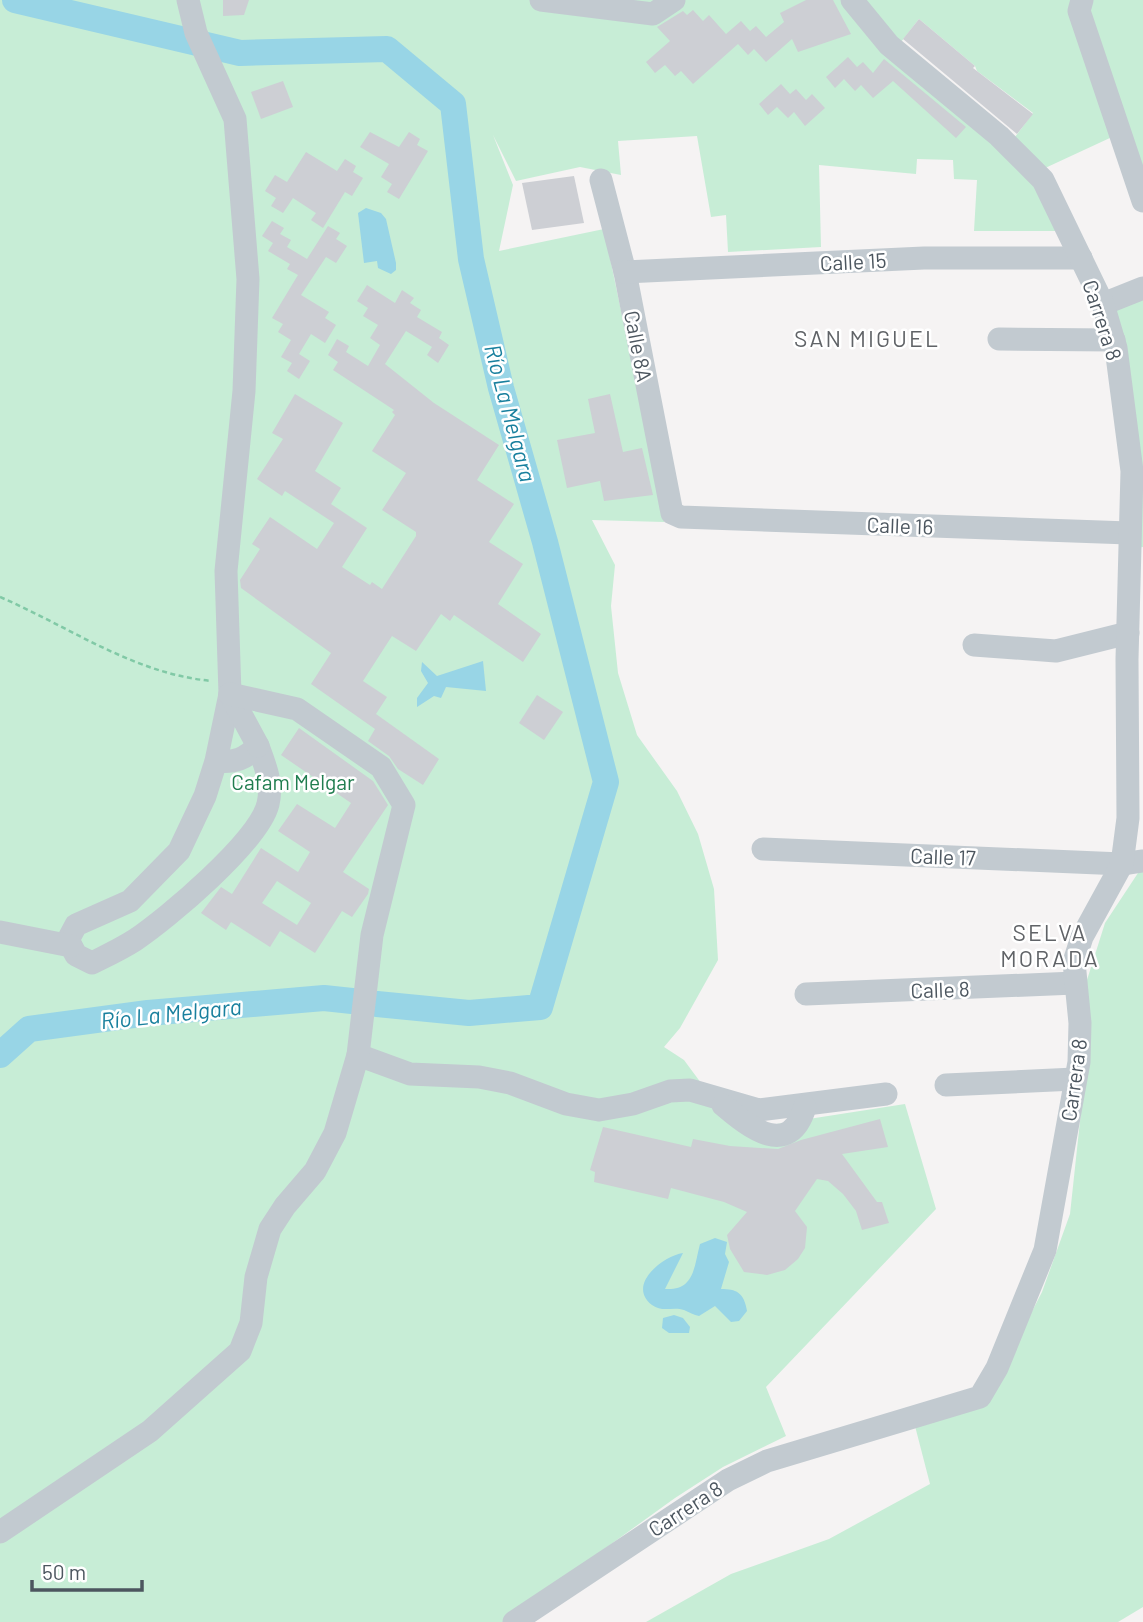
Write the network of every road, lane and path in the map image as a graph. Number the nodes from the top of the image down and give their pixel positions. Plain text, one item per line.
1 (188, 0) edge
2 (541, 0) edge
3 (674, 0) edge
4 (852, 0) edge
5 (1082, 0) edge
6 (601, 180) dead end
7 (1143, 201) edge
8 (1081, 258) junction
9 (625, 272) junction
10 (1143, 288) edge
11 (1103, 304) junction
12 (999, 339) dead end
13 (1114, 340) junction
14 (672, 513) joint
15 (1134, 548) edge
16 (0, 597) edge
17 (1128, 633) junction
18 (974, 645) dead end
19 (230, 688) junction
20 (1135, 718) edge
21 (258, 747) junction
22 (216, 761) junction
23 (1135, 827) edge
24 (763, 849) dead end
25 (1133, 862) edge
26 (0, 932) edge
27 (71, 946) junction
28 (1075, 983) junction
29 (806, 994) dead end
30 (358, 1055) junction
31 (1075, 1079) junction
32 (946, 1085) dead end
33 (886, 1094) dead end
34 (0, 1532) edge
35 (514, 1622) edge

1 - 19 street
2 - 3 street
4 - 8 street, Carrera 8
5 - 7 street
6 - 9 street, Calle 8A
8 - 9 street, Calle 15
8 - 11 street, Carrera 8
9 - 14 street, Calle 8A
10 - 11 street
11 - 13 street, Carrera 8
12 - 13 street
13 - 15 street, Carrera 8
14 - 15 street, Calle 16
15 - 17 street, Carrera 8
16 - 19 path
17 - 18 street
17 - 20 street, Carrera 8
19 - 21 street
19 - 22 street
19 - 30 street
20 - 23 street, Carrera 8
21 - 22 street
21 - 27 street
22 - 27 street
23 - 25 street, Carrera 8
24 - 25 street, Calle 17
25 - 28 street, Carrera 8
26 - 27 street
28 - 29 street, Calle 8
28 - 31 street, Carrera 8
30 - 33 street
30 - 34 street
31 - 32 street
31 - 35 street, Carrera 8

